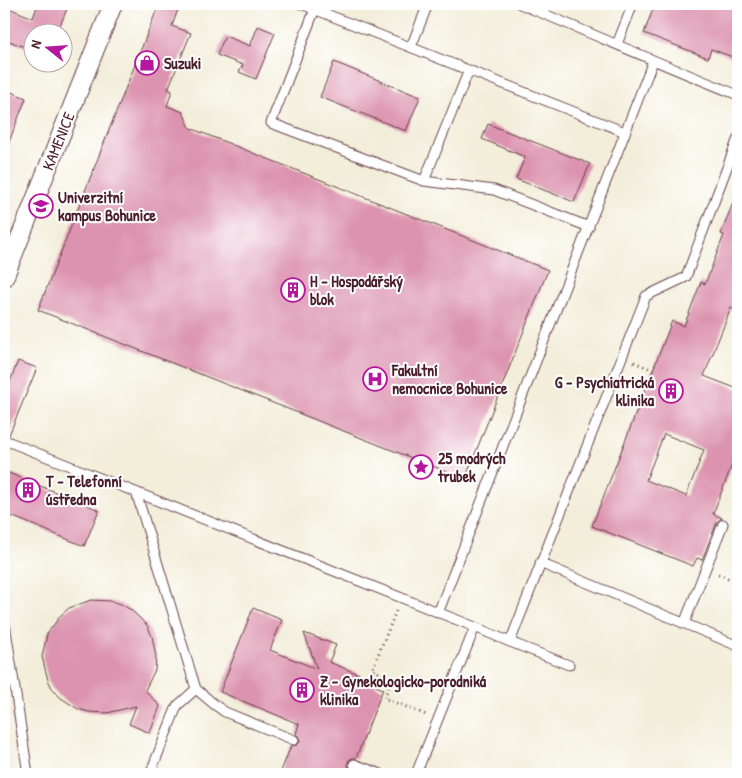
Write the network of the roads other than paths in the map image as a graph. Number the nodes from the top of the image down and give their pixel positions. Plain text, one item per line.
1 (113, 4) edge
2 (301, 4) edge
3 (428, 4) edge
4 (520, 4) edge
5 (633, 4) edge
6 (316, 9) junction
7 (617, 44) junction
8 (411, 47) junction
9 (653, 62) junction
10 (468, 70) junction
11 (738, 95) edge
12 (625, 132) junction
13 (738, 138) edge
14 (424, 181) junction
15 (589, 227) junction
16 (8, 258) edge
17 (4, 278) edge
18 (8, 441) dead end
19 (136, 492) junction
20 (724, 524) dead end
21 (540, 563) junction
22 (438, 613) junction
23 (4, 617) edge
24 (684, 624) junction
25 (475, 627) junction
26 (510, 642) junction
27 (738, 646) edge
28 (569, 666) dead end
29 (196, 688) junction
30 (294, 740) dead end
31 (354, 764) dead end
32 (28, 774) edge
33 (150, 774) edge
34 (381, 774) edge
35 (416, 774) edge

1 - 16 street, KAMENICE
2 - 6 lane
3 - 8 lane
4 - 7 lane
5 - 7 lane
6 - 8 lane
6 - 14 lane
7 - 9 lane
8 - 10 lane
9 - 11 lane
9 - 12 lane
10 - 12 lane
10 - 14 lane
12 - 15 lane
13 - 21 lane
14 - 15 lane
15 - 22 lane
16 - 17 street, KAMENICE
18 - 19 lane
19 - 22 lane
19 - 29 lane
20 - 24 lane
21 - 24 lane
21 - 26 lane
22 - 25 lane
23 - 32 lane
24 - 27 lane
25 - 26 lane
25 - 35 lane
26 - 28 lane
29 - 30 lane
29 - 33 lane
31 - 34 lane

